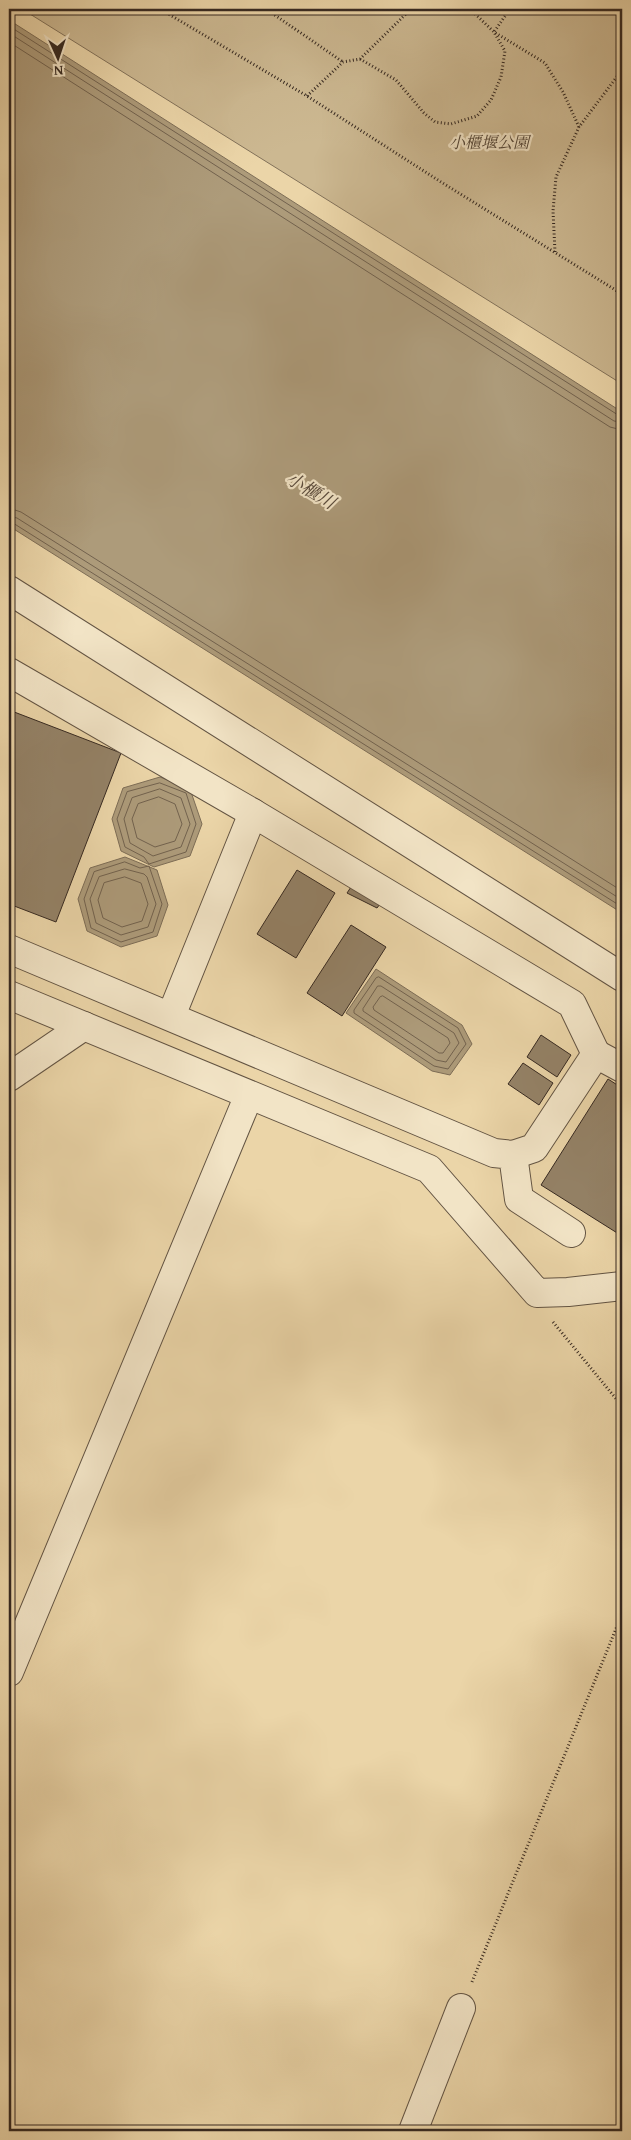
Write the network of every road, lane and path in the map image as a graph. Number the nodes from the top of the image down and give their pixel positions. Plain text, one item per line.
1 (160, 9) edge
2 (266, 9) edge
3 (411, 9) edge
4 (470, 9) edge
5 (510, 9) edge
6 (494, 32) junction
7 (360, 59) junction
8 (343, 62) junction
9 (622, 70) edge
10 (307, 96) junction
11 (579, 127) junction
12 (555, 252) junction
13 (622, 294) edge
14 (9, 590) edge
15 (9, 672) edge
16 (253, 813) junction
17 (9, 949) edge
18 (622, 977) edge
19 (9, 995) edge
20 (171, 1016) junction
21 (84, 1026) junction
22 (596, 1054) junction
23 (622, 1068) edge
24 (9, 1076) edge
25 (249, 1095) junction
26 (512, 1155) junction
27 (571, 1233) dead end
28 (622, 1286) edge
29 (536, 1293) junction
30 (622, 1406) edge
31 (622, 1614) edge
32 (9, 1672) edge
33 (461, 2008) joint
34 (413, 2131) edge

1 - 10 path
2 - 8 path
3 - 7 path
4 - 6 path
5 - 6 path
6 - 7 path
6 - 11 path
7 - 8 path
8 - 10 path
9 - 11 path
10 - 12 path
11 - 12 path
12 - 13 path
14 - 18 street
15 - 16 street
16 - 20 street
16 - 22 street
17 - 20 street
19 - 21 street
20 - 26 street
21 - 24 street
21 - 25 street
22 - 23 street
22 - 26 street
25 - 29 street
25 - 32 street
26 - 27 street
28 - 29 street
29 - 30 path
31 - 33 path
33 - 34 street

